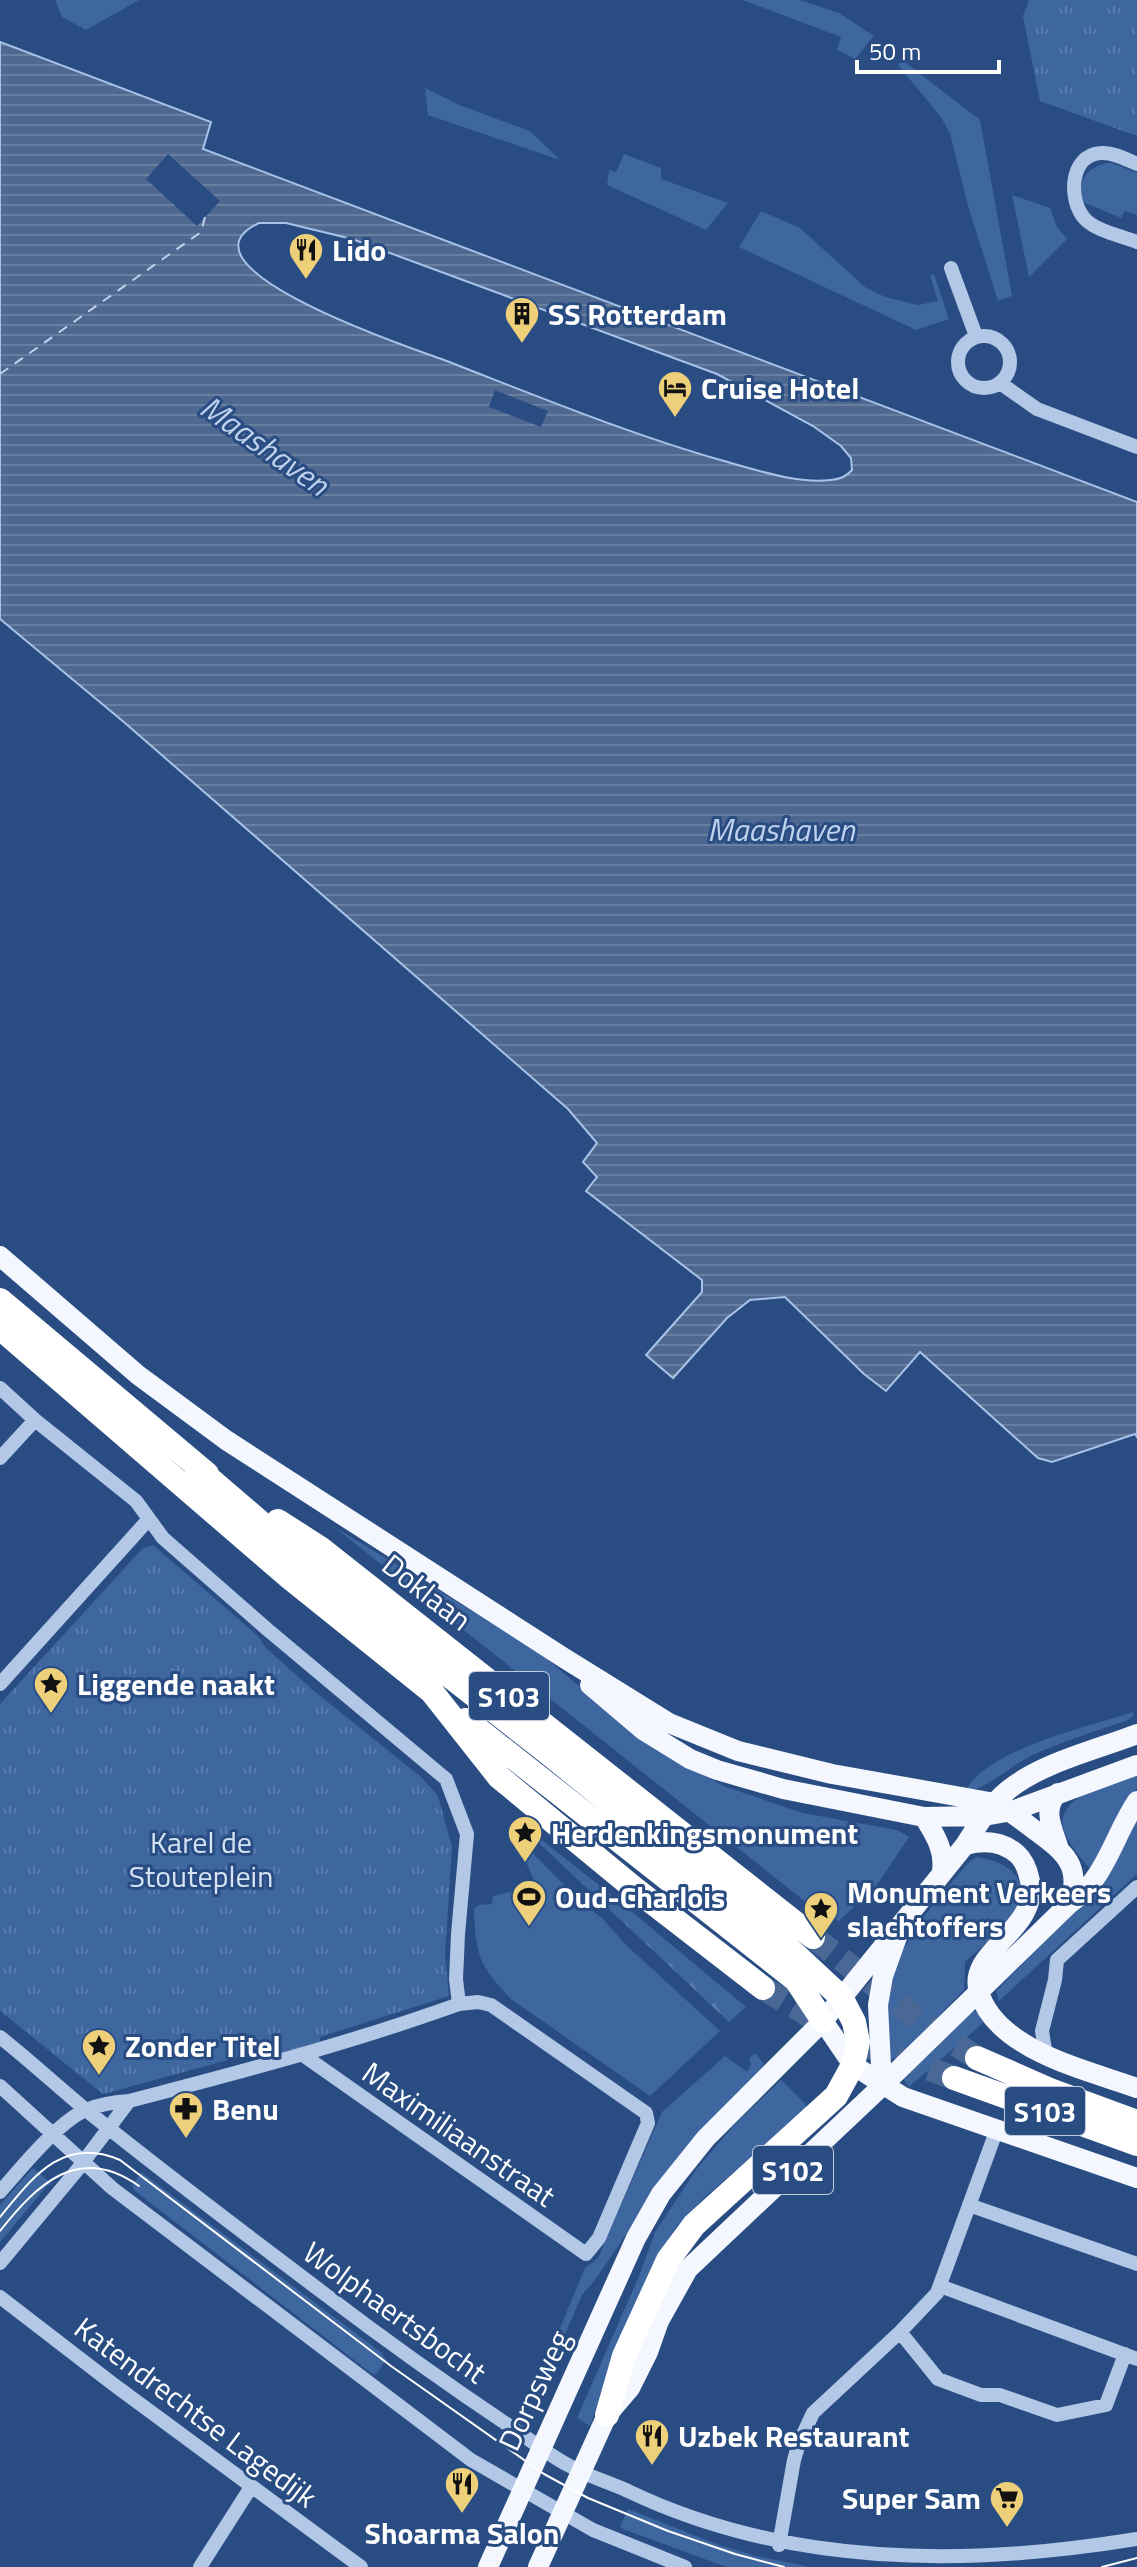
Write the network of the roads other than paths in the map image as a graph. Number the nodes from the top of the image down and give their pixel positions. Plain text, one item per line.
1 (1137, 164) edge
2 (1137, 242) edge
3 (951, 268) dead end
4 (976, 336) junction
5 (1000, 383) junction
6 (1137, 447) edge
7 (0, 1256) edge
8 (0, 1300) edge
9 (0, 1328) edge
10 (0, 1388) edge
11 (35, 1420) junction
12 (0, 1458) edge
13 (196, 1467) junction
14 (148, 1520) junction
15 (564, 1658) junction
16 (0, 1684) edge
17 (432, 1692) junction
18 (1137, 1734) edge
19 (1137, 1765) edge
20 (1058, 1793) junction
21 (1137, 1801) edge
22 (997, 1810) junction
23 (924, 1817) junction
24 (965, 1845) junction
25 (1058, 1846) junction
26 (942, 1871) junction
27 (1137, 1887) edge
28 (1069, 1904) junction
29 (903, 1920) junction
30 (813, 1937) tunnel mouth
31 (763, 1988) tunnel mouth
32 (978, 1991) junction
33 (841, 1997) junction
34 (459, 2004) junction
35 (823, 2021) junction
36 (0, 2037) edge
37 (303, 2055) junction
38 (1046, 2056) junction
39 (977, 2058) tunnel mouth
40 (853, 2065) junction
41 (954, 2078) tunnel mouth
42 (0, 2086) edge
43 (882, 2086) junction
44 (1137, 2088) edge
45 (129, 2101) junction
46 (86, 2110) junction
47 (1137, 2122) edge
48 (110, 2127) junction
49 (997, 2129) junction
50 (55, 2135) junction
51 (1137, 2144) edge
52 (84, 2161) junction
53 (1137, 2178) edge
54 (0, 2192) edge
55 (969, 2205) junction
56 (0, 2263) edge
57 (1137, 2264) edge
58 (940, 2286) junction
59 (0, 2297) edge
60 (900, 2332) junction
61 (1131, 2356) edge
62 (607, 2415) junction
63 (542, 2448) junction
64 (581, 2472) junction
65 (251, 2487) junction
66 (521, 2490) junction
67 (562, 2513) junction
68 (1137, 2539) edge
69 (779, 2545) junction
70 (200, 2567) edge
71 (361, 2567) edge
72 (488, 2567) edge
73 (538, 2567) edge
74 (685, 2567) edge

1 - 2 street
3 - 4 street
4 - 5 street
4 - 5 street
5 - 6 street
7 - 15 main road, Doklaan
8 - 13 highway, Doklaan / S103
9 - 17 highway, S103
10 - 11 street
11 - 12 street
11 - 14 street
13 - 30 highway, Doklaan / S103
13 - 33 highway
14 - 16 street
14 - 34 street
15 - 22 main road, Doklaan
15 - 23 main road, Doklaan
17 - 31 highway, S103
17 - 35 highway
18 - 22 main road
19 - 20 main road
20 - 22 main road
20 - 25 main road
21 - 28 main road
22 - 23 main road, Doklaan
22 - 24 main road
22 - 25 main road, Doklaan
23 - 26 main road
24 - 26 main road
24 - 32 main road
25 - 28 main road, Doklaan
26 - 29 main road, S102
27 - 38 street
28 - 32 main road
29 - 33 main road, S102
29 - 43 main road
32 - 38 main road
32 - 43 main road, S102
33 - 35 main road, S102
33 - 40 highway
34 - 37 street
34 - 37 street, Maximiliaanstraat
35 - 40 main road
35 - 63 main road, Dorpsweg / S102
36 - 46 street, Wolphaertsbocht
37 - 45 street
38 - 44 main road
39 - 47 highway, S103
40 - 43 main road
40 - 62 highway
41 - 51 highway, S103
42 - 50 street
43 - 49 main road
43 - 62 main road, S102
45 - 46 street
45 - 48 street
46 - 48 street, Wolphaertsbocht
46 - 50 street
48 - 52 street
48 - 63 street, Wolphaertsbocht
49 - 53 main road
49 - 55 street
50 - 52 street
50 - 54 street
52 - 56 street
52 - 66 street
55 - 57 street
55 - 58 street
58 - 60 street
58 - 61 street
59 - 65 street, Katendrechtse Lagedijk
60 - 61 street
60 - 69 street
62 - 64 main road, S102
63 - 64 street, Wolphaertsbocht
63 - 66 main road, Dorpsweg / S102
64 - 67 main road, S102
64 - 69 street, Wolphaertsbocht
65 - 70 street
65 - 71 street, Katendrechtse Lagedijk
66 - 67 street
66 - 72 main road, Dorpsweg / S102
67 - 73 main road, S102
67 - 74 street
68 - 69 street, Wolphaertsbocht

